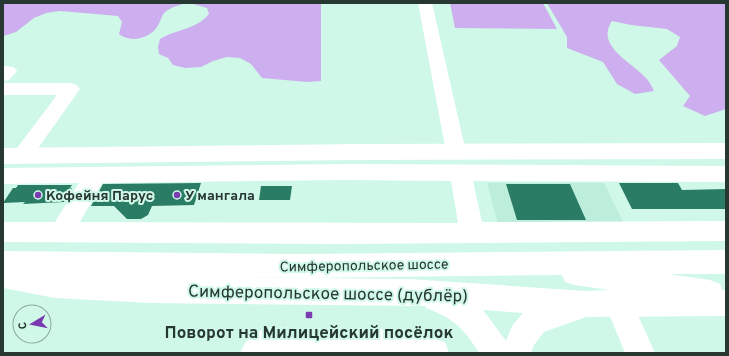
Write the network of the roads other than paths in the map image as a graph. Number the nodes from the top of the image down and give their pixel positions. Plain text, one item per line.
1 (425, 3) edge
2 (3, 71) edge
3 (3, 76) edge
4 (3, 89) edge
5 (726, 145) edge
6 (702, 150) junction
7 (726, 150) edge
8 (12, 156) edge
9 (458, 162) junction
10 (726, 174) edge
11 (95, 176) junction
12 (5, 179) edge
13 (726, 231) edge
14 (3, 232) edge
15 (62, 232) junction
16 (472, 233) junction
17 (726, 262) edge
18 (3, 263) edge
19 (522, 263) junction
20 (3, 276) edge
21 (410, 292) junction
22 (726, 296) edge
23 (726, 303) edge
24 (586, 304) junction
25 (619, 304) junction
26 (255, 353) edge
27 (434, 353) edge
28 (496, 353) edge
29 (516, 353) edge
30 (640, 353) edge

1 - 9 main road
2 - 3 main road
4 - 8 main road
5 - 6 main road
6 - 7 main road
6 - 9 main road
8 - 9 main road
9 - 10 main road
9 - 11 main road
9 - 16 main road
11 - 12 main road
11 - 15 main road
13 - 16 main road
14 - 15 main road
15 - 16 main road
17 - 19 main road, Симферопольское шоссе
18 - 19 main road, Симферопольское шоссе
19 - 22 main road
20 - 21 main road, Симферопольское шоссе (дублёр)
21 - 24 main road, Симферопольское шоссе (дублёр)
21 - 28 main road
23 - 25 main road, Симферопольское шоссе (дублёр)
24 - 25 main road, Симферопольское шоссе (дублёр)
24 - 29 main road
25 - 30 main road
26 - 27 main road

